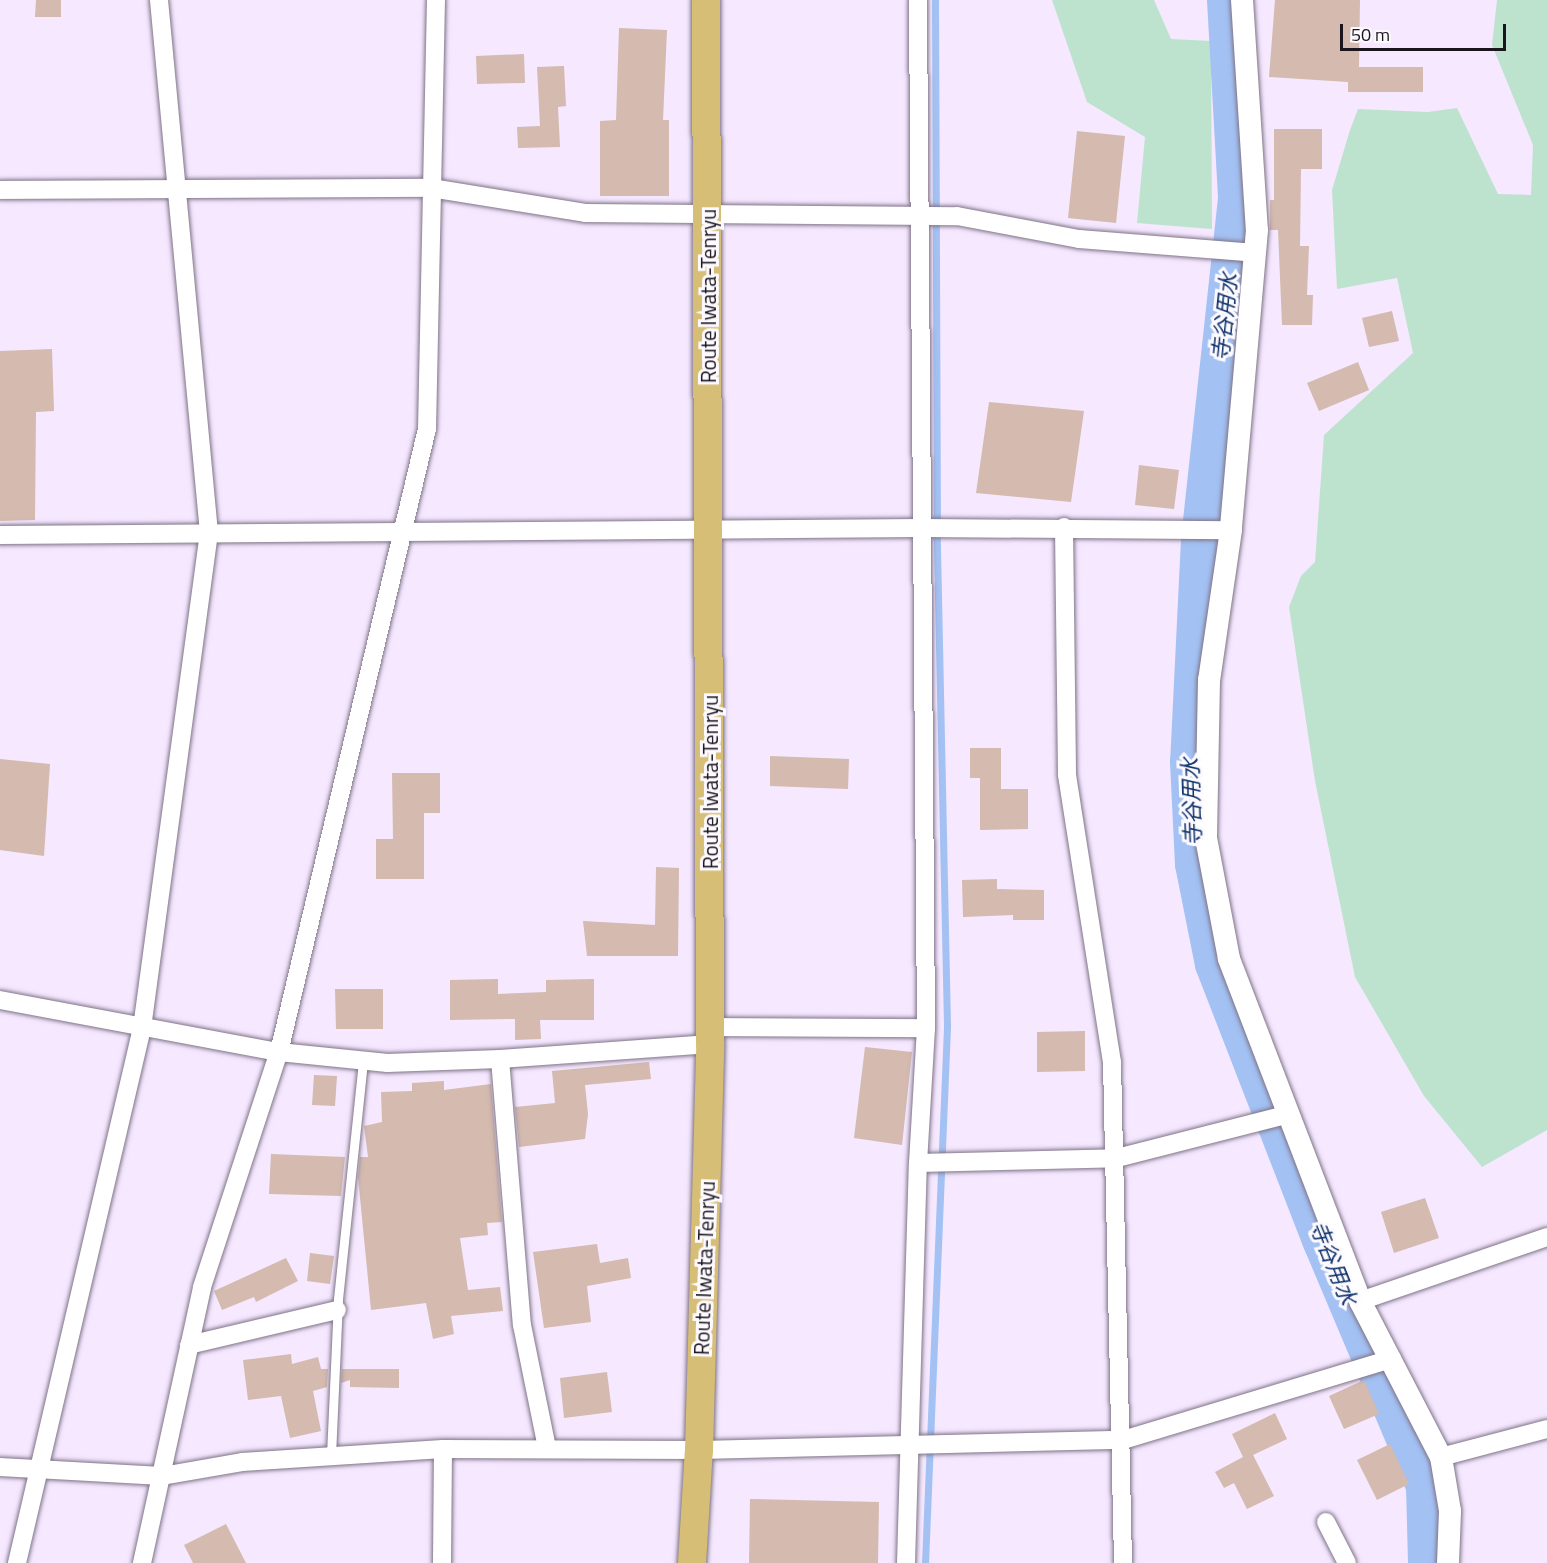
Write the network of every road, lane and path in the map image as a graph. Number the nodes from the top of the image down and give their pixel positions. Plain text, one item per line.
1 (159, 0) edge
2 (436, 0) edge
3 (705, 0) edge
4 (918, 0) edge
5 (1242, 0) edge
6 (431, 188) junction
7 (176, 189) junction
8 (0, 190) edge
9 (920, 216) junction
10 (707, 217) junction
11 (1255, 253) junction
12 (1064, 527) junction
13 (922, 528) junction
14 (710, 530) junction
15 (1231, 530) junction
16 (403, 532) junction
17 (209, 533) junction
18 (0, 536) edge
19 (0, 1000) edge
20 (142, 1028) junction
21 (927, 1028) junction
22 (710, 1035) junction
23 (279, 1052) junction
24 (500, 1059) junction
25 (363, 1061) junction
26 (1289, 1114) junction
27 (1117, 1158) junction
28 (918, 1163) junction
29 (1547, 1237) edge
30 (1360, 1301) junction
31 (337, 1310) junction
32 (189, 1345) junction
33 (1392, 1359) junction
34 (1547, 1429) edge
35 (1123, 1440) junction
36 (910, 1444) junction
37 (547, 1448) junction
38 (443, 1449) junction
39 (699, 1450) junction
40 (331, 1455) junction
41 (1441, 1457) junction
42 (0, 1467) edge
43 (37, 1468) junction
44 (162, 1476) junction
45 (1326, 1522) dead end
46 (17, 1563) edge
47 (142, 1563) edge
48 (442, 1563) edge
49 (692, 1563) edge
50 (906, 1563) edge
51 (1123, 1563) edge
52 (1347, 1563) edge
53 (1448, 1563) edge

1 - 7 street
2 - 6 street
3 - 10 main road, Route Iwata-Tenryu
4 - 9 street
5 - 11 street
6 - 7 street
6 - 10 street
6 - 16 street
7 - 8 street
7 - 17 street
9 - 10 street
9 - 11 street
9 - 13 street
10 - 14 main road, Route Iwata-Tenryu
11 - 15 street
12 - 13 street
12 - 15 street
12 - 27 street
13 - 14 street
13 - 21 street
14 - 16 street
14 - 22 main road, Route Iwata-Tenryu
15 - 26 street
16 - 17 street
16 - 23 street
17 - 18 street
17 - 20 street
19 - 20 street
20 - 23 street
20 - 43 street
21 - 22 street
21 - 28 street
22 - 24 street
22 - 39 main road, Route Iwata-Tenryu
23 - 25 street
23 - 32 street
24 - 25 street
24 - 37 street
25 - 31 lane
26 - 27 street
26 - 30 street
27 - 28 street
27 - 35 street
28 - 36 street
29 - 30 street
30 - 33 street
31 - 32 street
31 - 40 lane
32 - 44 street
33 - 35 street
33 - 41 street
34 - 41 street
35 - 36 street
35 - 51 street
36 - 39 street
36 - 50 street
37 - 38 street
37 - 39 street
38 - 40 street
38 - 48 street
39 - 49 main road, Route Iwata-Tenryu
40 - 44 street
41 - 53 street
42 - 43 street
43 - 44 street
43 - 46 street
44 - 47 street
45 - 52 street

